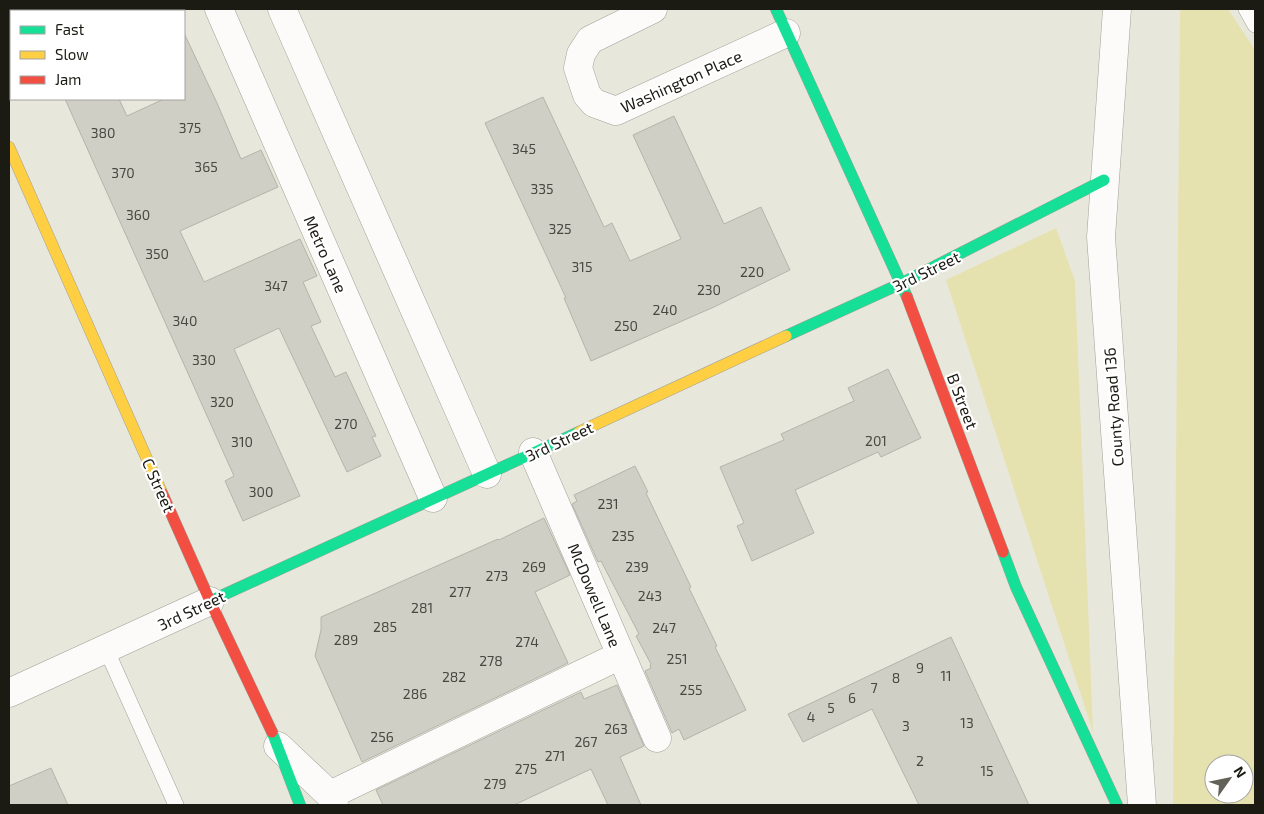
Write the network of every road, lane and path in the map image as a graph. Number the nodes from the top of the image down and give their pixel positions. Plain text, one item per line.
1 (220, 9) edge
2 (282, 9) edge
3 (653, 9) edge
4 (1117, 9) edge
5 (1246, 9) edge
6 (781, 21) edge
7 (1255, 25) edge
8 (9, 147) edge
9 (1104, 180) junction
10 (902, 283) junction
11 (533, 452) junction
12 (487, 474) junction
13 (433, 498) junction
14 (210, 601) junction
15 (106, 649) junction
16 (621, 655) junction
17 (9, 693) edge
18 (657, 738) dead end
19 (278, 746) junction
20 (332, 800) edge
21 (176, 805) edge
22 (300, 805) edge
23 (1117, 805) edge
24 (1142, 805) edge

1 - 13 street, Metro Lane
2 - 12 street
3 - 6 street, Washington Place
4 - 9 street, County Road 136
5 - 7 lane
6 - 10 street, B Street
8 - 14 street, C Street
9 - 10 street, 3rd Street
9 - 24 street, County Road 136
10 - 11 street, 3rd Street
10 - 23 street, B Street
11 - 12 street, 3rd Street
11 - 16 street, McDowell Lane
12 - 13 street, 3rd Street
13 - 14 street, 3rd Street
14 - 15 street, 3rd Street
14 - 19 street, C Street
15 - 17 street, 3rd Street
15 - 21 lane
16 - 18 street, McDowell Lane
16 - 20 street
19 - 20 street, C Street
19 - 22 street

